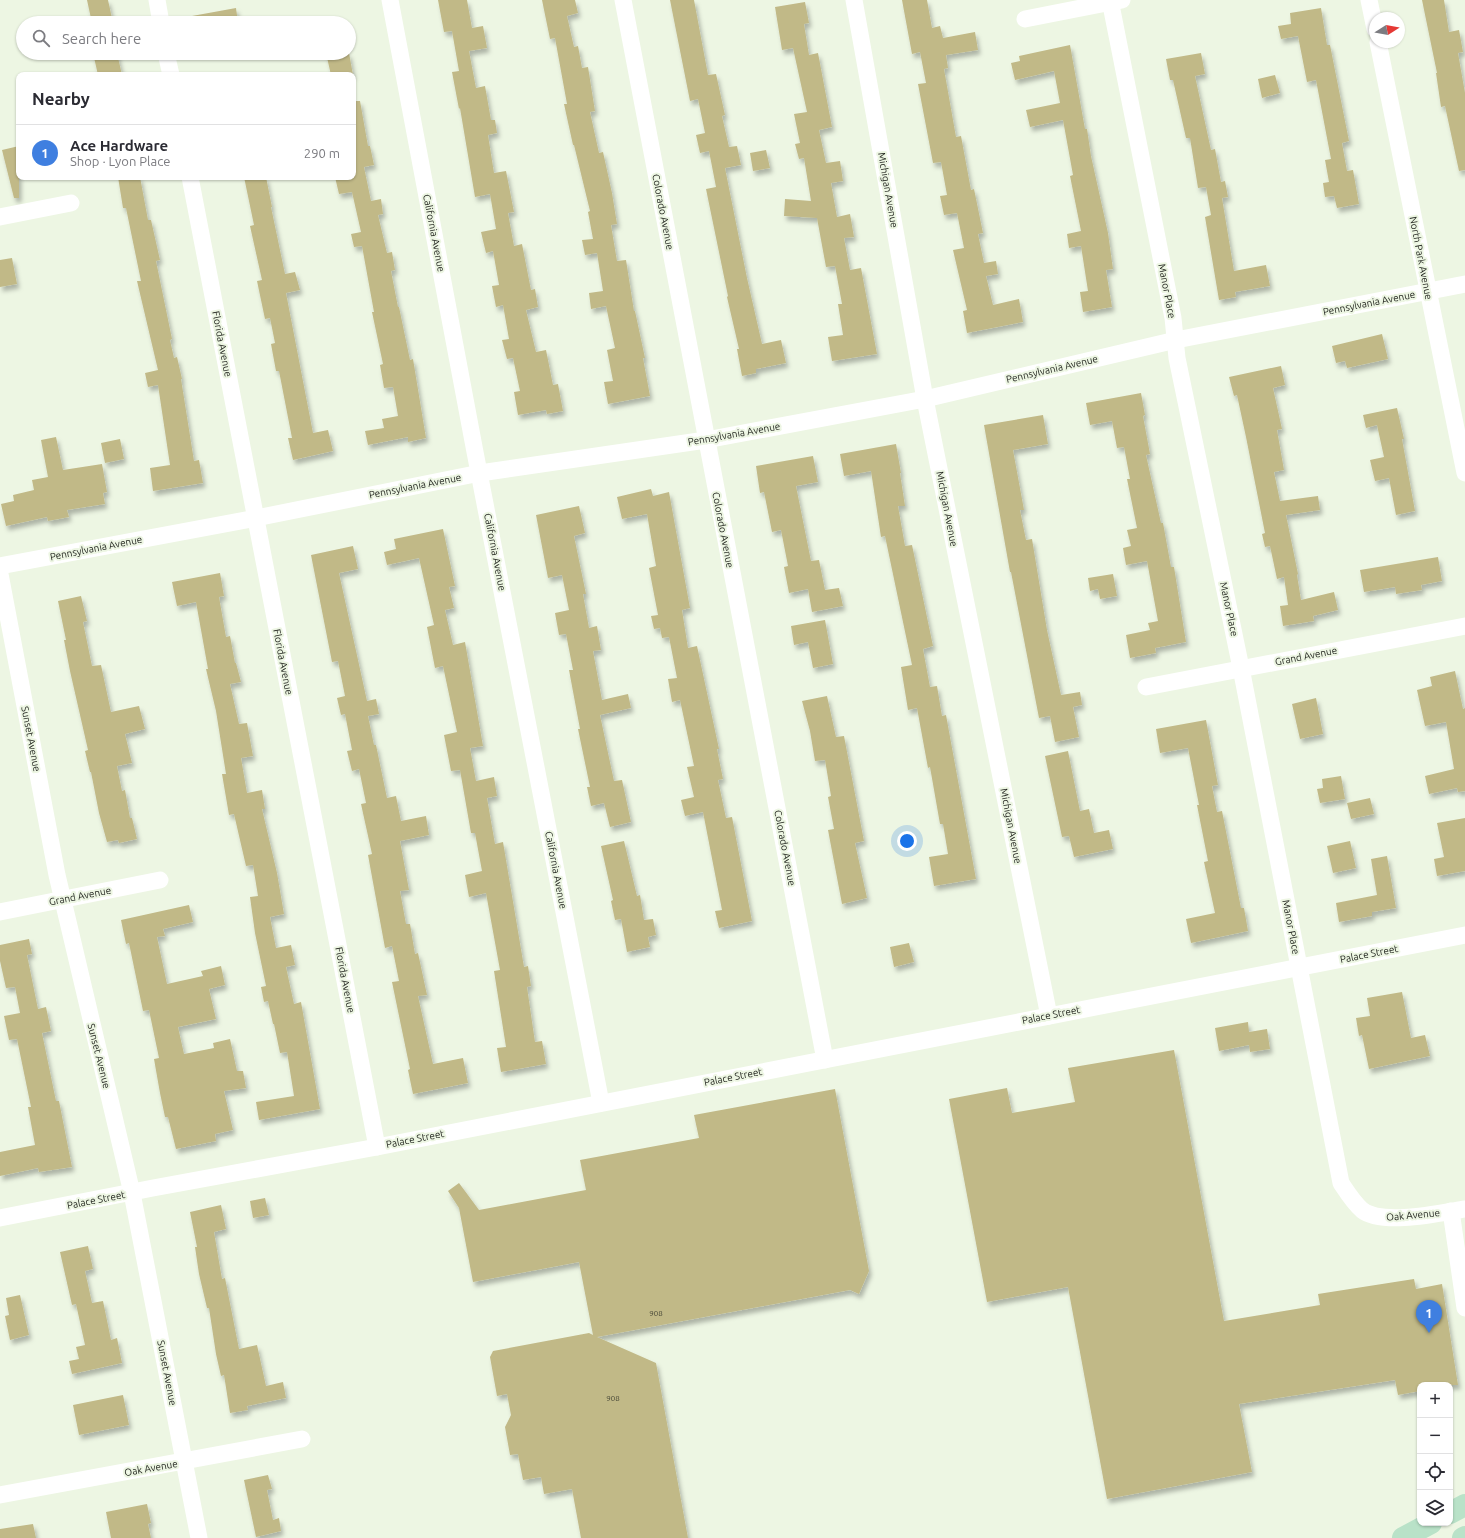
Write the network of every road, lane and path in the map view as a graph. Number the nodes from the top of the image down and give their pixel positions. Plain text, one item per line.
1 (156, 0) edge
2 (390, 0) edge
3 (623, 0) edge
4 (854, 0) edge
5 (1369, 0) edge
6 (1114, 1) edge
7 (1371, 12) edge
8 (159, 16) edge
9 (1025, 20) dead end
10 (1379, 48) edge
11 (168, 60) edge
12 (170, 72) edge
13 (191, 180) edge
14 (71, 203) dead end
15 (0, 217) edge
16 (1465, 284) edge
17 (1428, 292) junction
18 (1176, 340) junction
19 (925, 399) junction
20 (706, 440) junction
21 (480, 473) junction
22 (1465, 473) edge
23 (256, 518) junction
24 (0, 566) edge
25 (0, 574) edge
26 (1465, 626) edge
27 (1241, 668) junction
28 (1146, 687) dead end
29 (160, 880) dead end
30 (62, 899) junction
31 (0, 912) edge
32 (1465, 935) edge
33 (1299, 968) junction
34 (1049, 1016) junction
35 (825, 1060) junction
36 (601, 1103) junction
37 (377, 1147) junction
38 (132, 1193) junction
39 (1363, 1210) joint
40 (1458, 1210) edge
41 (0, 1218) edge
42 (1465, 1308) edge
43 (302, 1439) dead end
44 (184, 1462) junction
45 (0, 1495) edge
46 (1465, 1505) edge
47 (1453, 1511) edge
48 (1425, 1526) edge
49 (199, 1538) edge
50 (1403, 1538) edge

1 - 8 street
2 - 21 street, California Avenue
3 - 20 street, Colorado Avenue
4 - 19 street, Michigan Avenue
5 - 7 street
6 - 9 street
6 - 18 street, Manor Place
10 - 17 street, North Park Avenue
11 - 12 street
13 - 23 street, Florida Avenue
14 - 15 street
16 - 17 street, Pennsylvania Avenue
17 - 18 street, Pennsylvania Avenue
17 - 22 street, North Park Avenue
18 - 19 street, Pennsylvania Avenue
18 - 27 street, Manor Place
19 - 20 street, Pennsylvania Avenue
19 - 34 street, Michigan Avenue
20 - 21 street, Pennsylvania Avenue
20 - 35 street, Colorado Avenue
21 - 23 street, Pennsylvania Avenue
21 - 36 street, California Avenue
23 - 24 street, Pennsylvania Avenue
23 - 37 street, Florida Avenue
25 - 30 street, Sunset Avenue
26 - 27 street, Grand Avenue
27 - 28 street, Grand Avenue
27 - 33 street, Manor Place
29 - 30 street, Grand Avenue
30 - 31 street, Grand Avenue
30 - 38 street, Sunset Avenue
32 - 33 street, Palace Street
33 - 34 street, Palace Street
33 - 39 street, Manor Place
34 - 35 street, Palace Street
35 - 36 street, Palace Street
36 - 37 street, Palace Street
37 - 38 street, Palace Street
38 - 41 street, Palace Street
38 - 44 street, Sunset Avenue
39 - 40 street, Oak Avenue
40 - 42 street
43 - 44 street, Oak Avenue
44 - 45 street, Oak Avenue
44 - 49 street, Sunset Avenue
46 - 47 main road
48 - 50 main road

